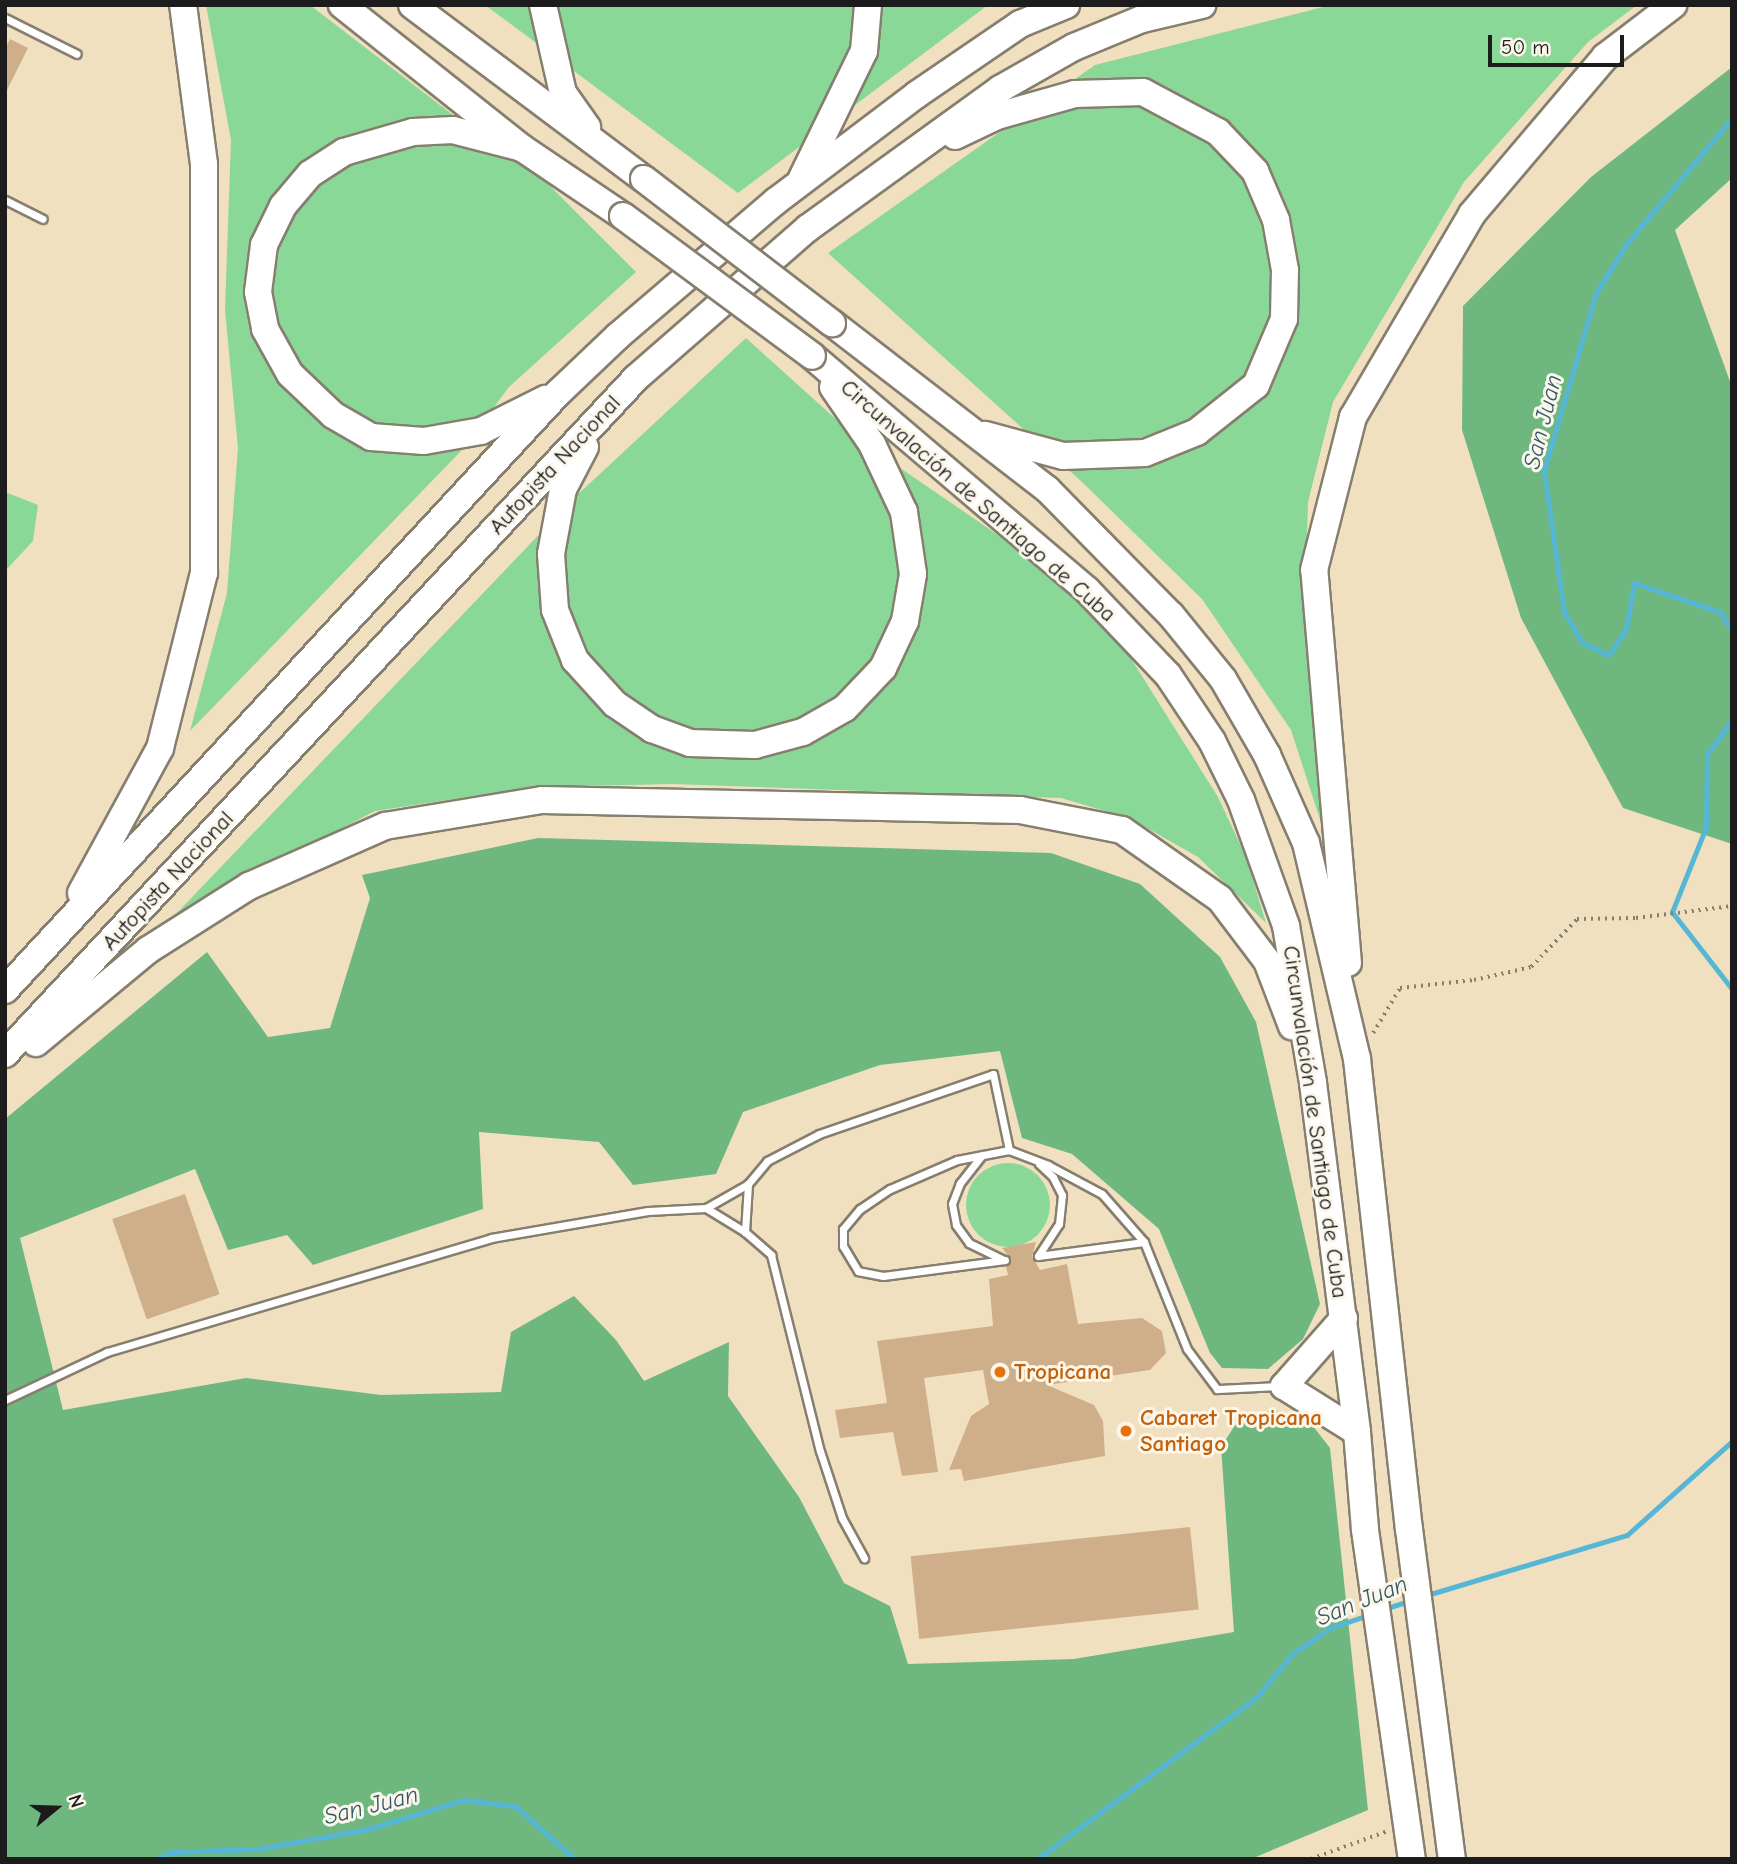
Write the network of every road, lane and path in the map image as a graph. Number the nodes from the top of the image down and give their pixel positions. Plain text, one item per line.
1 (183, 5) edge
2 (342, 5) edge
3 (412, 5) edge
4 (543, 5) edge
5 (868, 5) edge
6 (1066, 5) edge
7 (1202, 5) edge
8 (1673, 5) edge
9 (5, 18) edge
10 (77, 54) dead end
11 (522, 148) junction
12 (603, 148) junction
13 (884, 171) junction
14 (797, 186) junction
15 (5, 200) edge
16 (43, 219) dead end
17 (812, 356) junction
18 (636, 379) junction
19 (559, 392) junction
20 (971, 432) junction
21 (1732, 906) edge
22 (51, 941) junction
23 (5, 990) edge
24 (5, 1054) edge
25 (1357, 1059) junction
26 (5, 1068) edge
27 (1314, 1083) junction
28 (1009, 1150) junction
29 (982, 1155) junction
30 (1034, 1160) junction
31 (748, 1184) junction
32 (706, 1208) junction
33 (745, 1232) junction
34 (1144, 1242) junction
35 (1344, 1318) junction
36 (1284, 1386) junction
37 (5, 1400) edge
38 (1357, 1432) junction
39 (864, 1558) dead end
40 (1407, 1825) junction
41 (1311, 1859) edge
42 (1412, 1859) edge
43 (1452, 1859) edge

1 - 22 highway
2 - 11 highway, Circunvalación de Santiago de Cuba
3 - 12 highway, Circunvalación de Santiago de Cuba
4 - 12 highway
5 - 14 highway
6 - 14 highway, Autopista Nacional
7 - 13 highway, Autopista Nacional
8 - 25 highway
9 - 10 lane
11 - 17 highway, Circunvalación de Santiago de Cuba, bridge
11 - 19 highway
12 - 20 highway, Circunvalación de Santiago de Cuba, bridge
13 - 18 highway, Autopista Nacional
13 - 20 highway
14 - 19 highway, Autopista Nacional
15 - 16 lane
17 - 18 highway
17 - 27 highway, Circunvalación de Santiago de Cuba
18 - 24 highway, Autopista Nacional
19 - 22 highway, Autopista Nacional
20 - 25 highway, Circunvalación de Santiago de Cuba
21 - 25 path
22 - 23 highway, Autopista Nacional
25 - 43 highway, Circunvalación de Santiago de Cuba
26 - 27 highway
27 - 35 highway, Circunvalación de Santiago de Cuba
28 - 29 lane
28 - 30 lane
28 - 31 lane
29 - 29 lane
30 - 34 lane
30 - 34 lane
31 - 32 lane
31 - 33 lane
32 - 33 lane
32 - 37 lane
33 - 39 lane
34 - 36 lane
35 - 36 highway
35 - 38 highway, Circunvalación de Santiago de Cuba
36 - 38 highway
38 - 40 highway, Circunvalación de Santiago de Cuba
40 - 41 path
40 - 42 highway, Circunvalación de Santiago de Cuba

